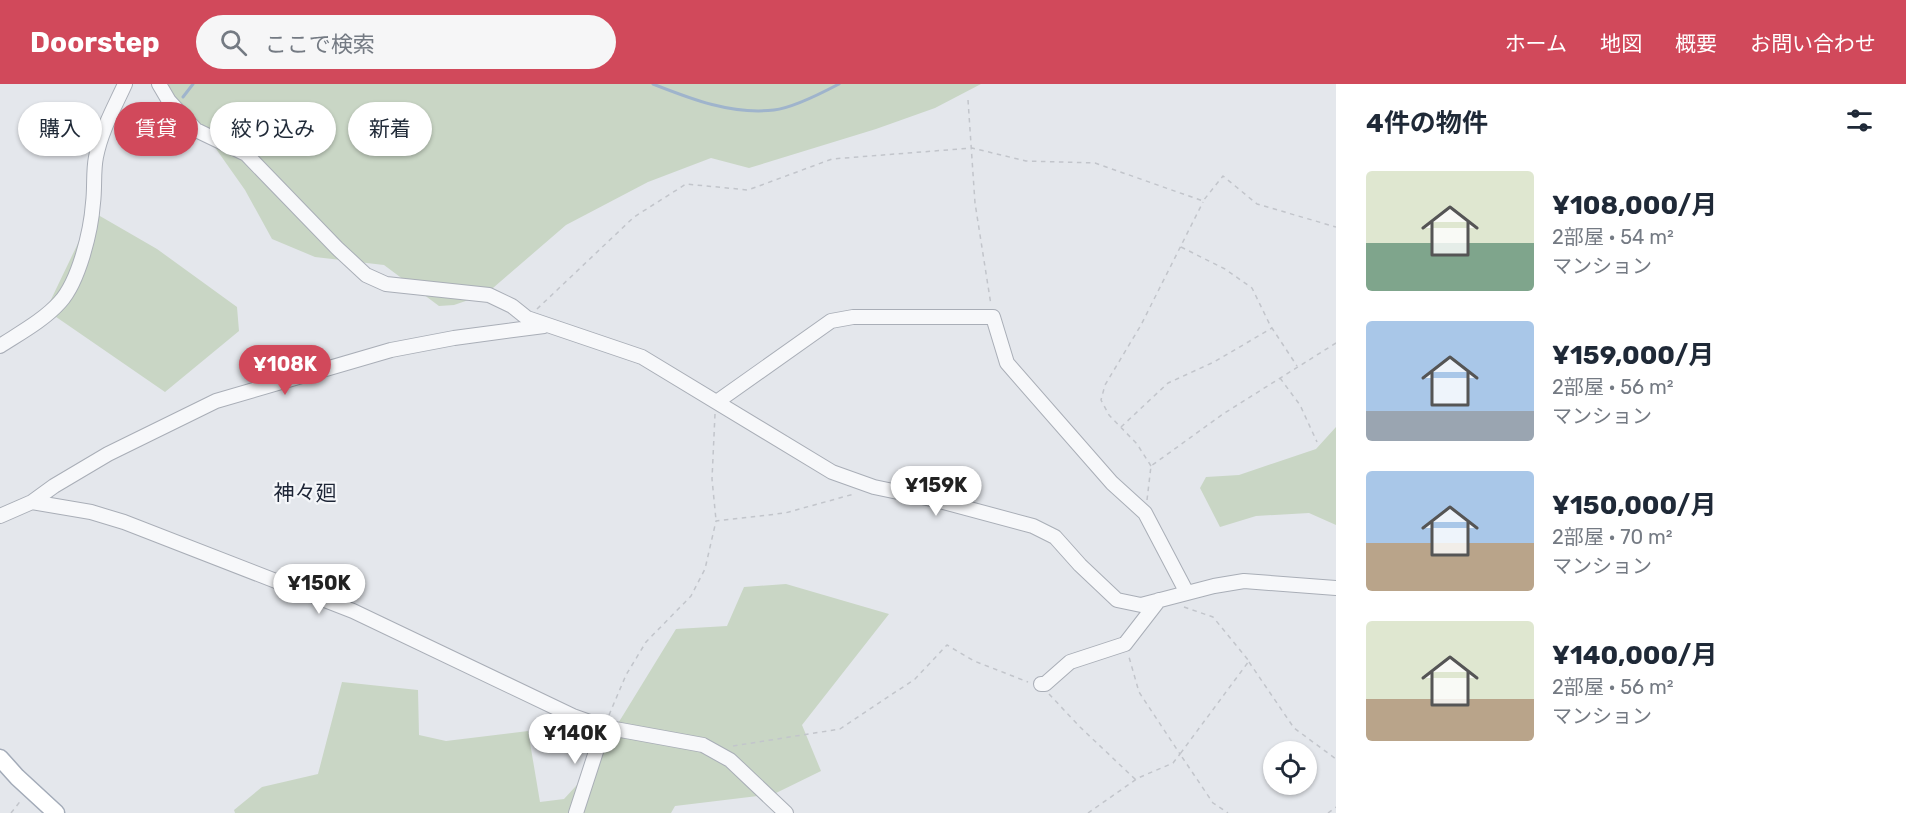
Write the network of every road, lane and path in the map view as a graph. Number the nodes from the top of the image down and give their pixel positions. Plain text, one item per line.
1 (125, 84) edge
2 (159, 84) edge
3 (968, 100) dead end
4 (972, 148) junction
5 (1203, 201) junction
6 (1336, 227) edge
7 (1180, 246) junction
8 (993, 317) junction
9 (527, 318) junction
10 (549, 325) junction
11 (1272, 328) junction
12 (1336, 343) edge
13 (0, 346) edge
14 (1297, 366) junction
15 (1280, 378) junction
16 (718, 401) junction
17 (1121, 427) junction
18 (1317, 442) dead end
19 (1151, 466) junction
20 (874, 487) junction
21 (32, 502) junction
22 (1145, 513) junction
23 (0, 516) edge
24 (716, 521) junction
25 (1336, 588) edge
26 (1159, 600) junction
27 (1185, 600) junction
28 (1125, 644) junction
29 (1249, 661) junction
30 (1041, 684) junction
31 (604, 727) junction
32 (734, 746) dead end
33 (1180, 754) junction
34 (0, 758) edge
35 (1336, 759) edge
36 (1136, 780) junction
37 (31, 789) junction
38 (1336, 807) edge
39 (10, 813) edge
40 (57, 813) edge
41 (576, 813) edge
42 (786, 813) edge
43 (1088, 813) edge
44 (1228, 813) edge
45 (1328, 813) edge

1 - 13 street
2 - 9 street
3 - 4 path
4 - 5 path
4 - 8 path
4 - 9 path
5 - 6 path
5 - 7 path
7 - 11 path
7 - 17 path
8 - 16 street
8 - 22 street
9 - 10 street
10 - 16 street
10 - 21 street
11 - 14 path
11 - 17 path
12 - 14 path
14 - 15 path
15 - 18 path
15 - 19 path
16 - 20 street
16 - 24 path
17 - 19 path
19 - 22 path
20 - 24 path
20 - 26 street
21 - 23 street
21 - 31 street
22 - 27 street
24 - 31 path
25 - 27 street
26 - 27 street
26 - 28 street
27 - 29 path
28 - 30 street
28 - 33 path
29 - 33 path
29 - 35 path
30 - 32 path
30 - 36 path
31 - 41 street
31 - 42 street
33 - 36 path
33 - 44 path
34 - 37 main road
36 - 43 path
37 - 39 path
37 - 40 main road
38 - 45 path

